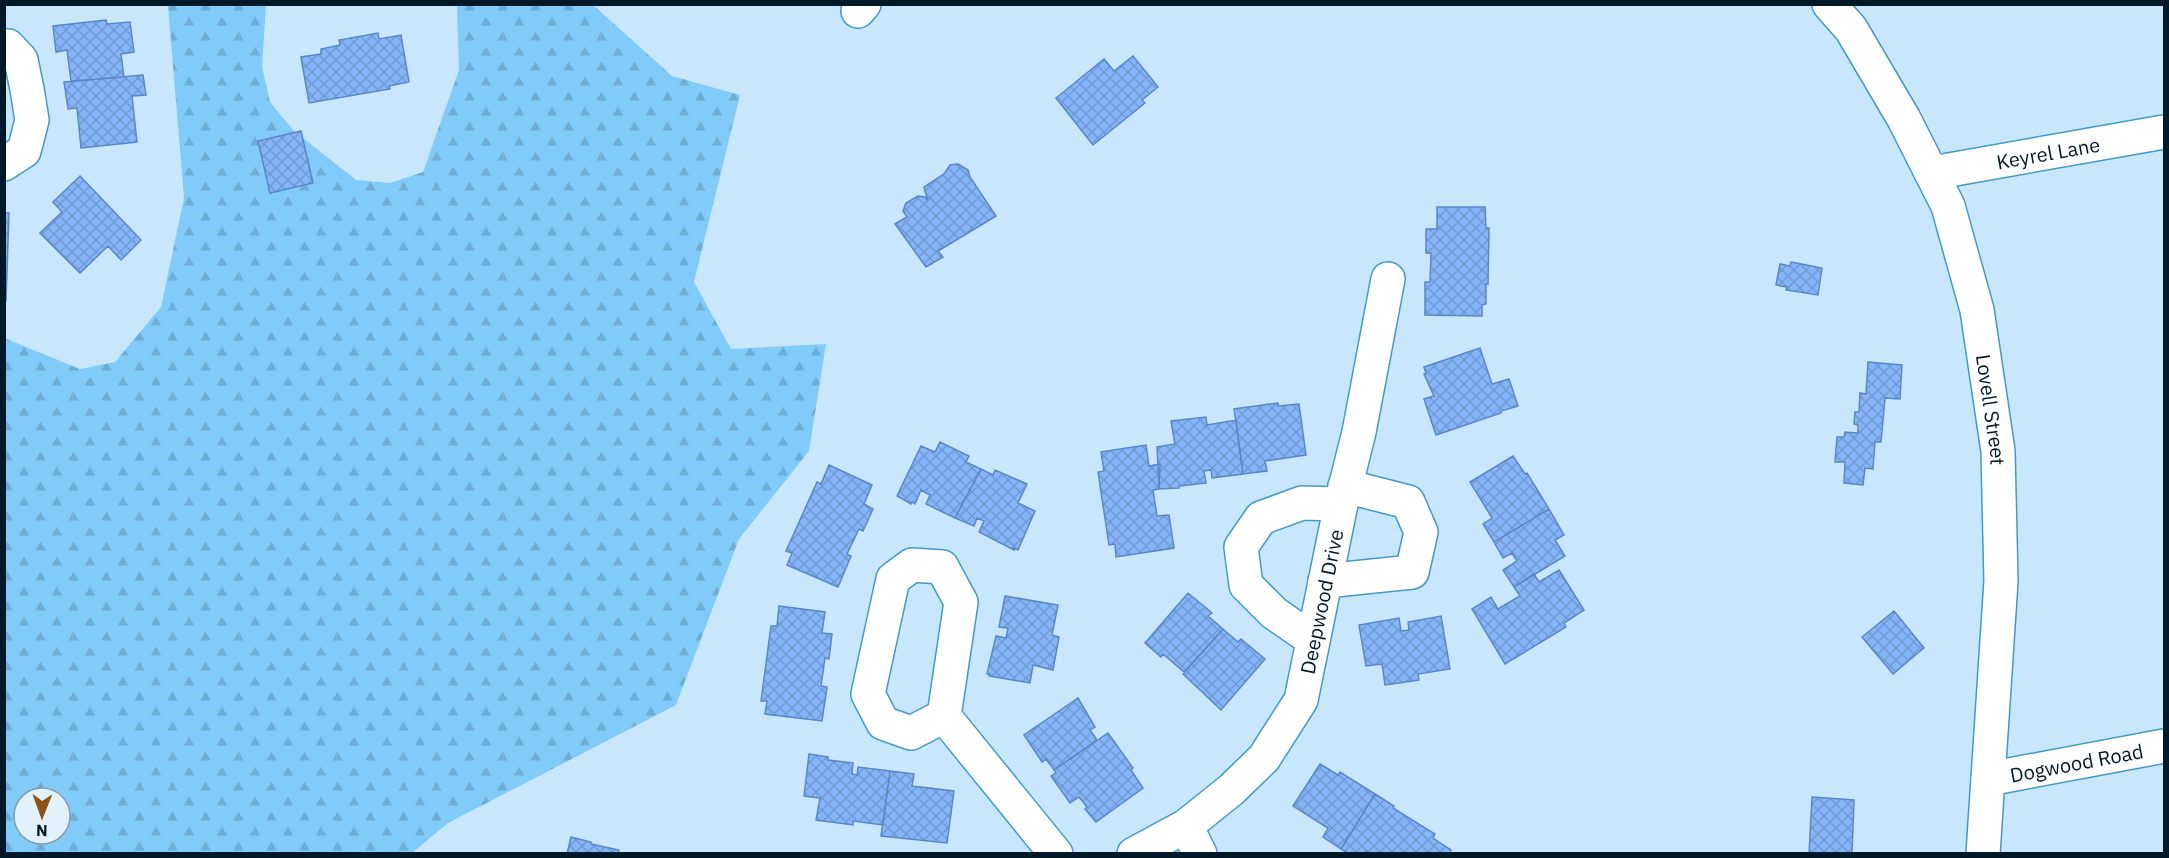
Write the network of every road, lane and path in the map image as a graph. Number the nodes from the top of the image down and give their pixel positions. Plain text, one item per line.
1 (1829, 4) edge
2 (4, 46) edge
3 (2164, 132) edge
4 (4, 164) edge
5 (1932, 173) junction
6 (1388, 279) dead end
7 (1343, 495) junction
8 (1325, 581) junction
9 (1313, 640) junction
10 (944, 716) junction
11 (2164, 746) edge
12 (1988, 779) junction
13 (1193, 840) edge
14 (1056, 854) edge
15 (1134, 854) edge
16 (1983, 854) edge

1 - 5 street, Lovell Street
2 - 4 street
3 - 5 street, Keyrel Lane
5 - 12 street, Lovell Street
6 - 7 street, Deepwood Drive
7 - 8 street, Deepwood Drive
7 - 8 street
7 - 9 street
8 - 9 street, Deepwood Drive
9 - 13 street, Deepwood Drive
10 - 10 street
10 - 14 street
11 - 12 street, Dogwood Road
12 - 16 street, Lovell Street
13 - 15 street, Deepwood Drive

